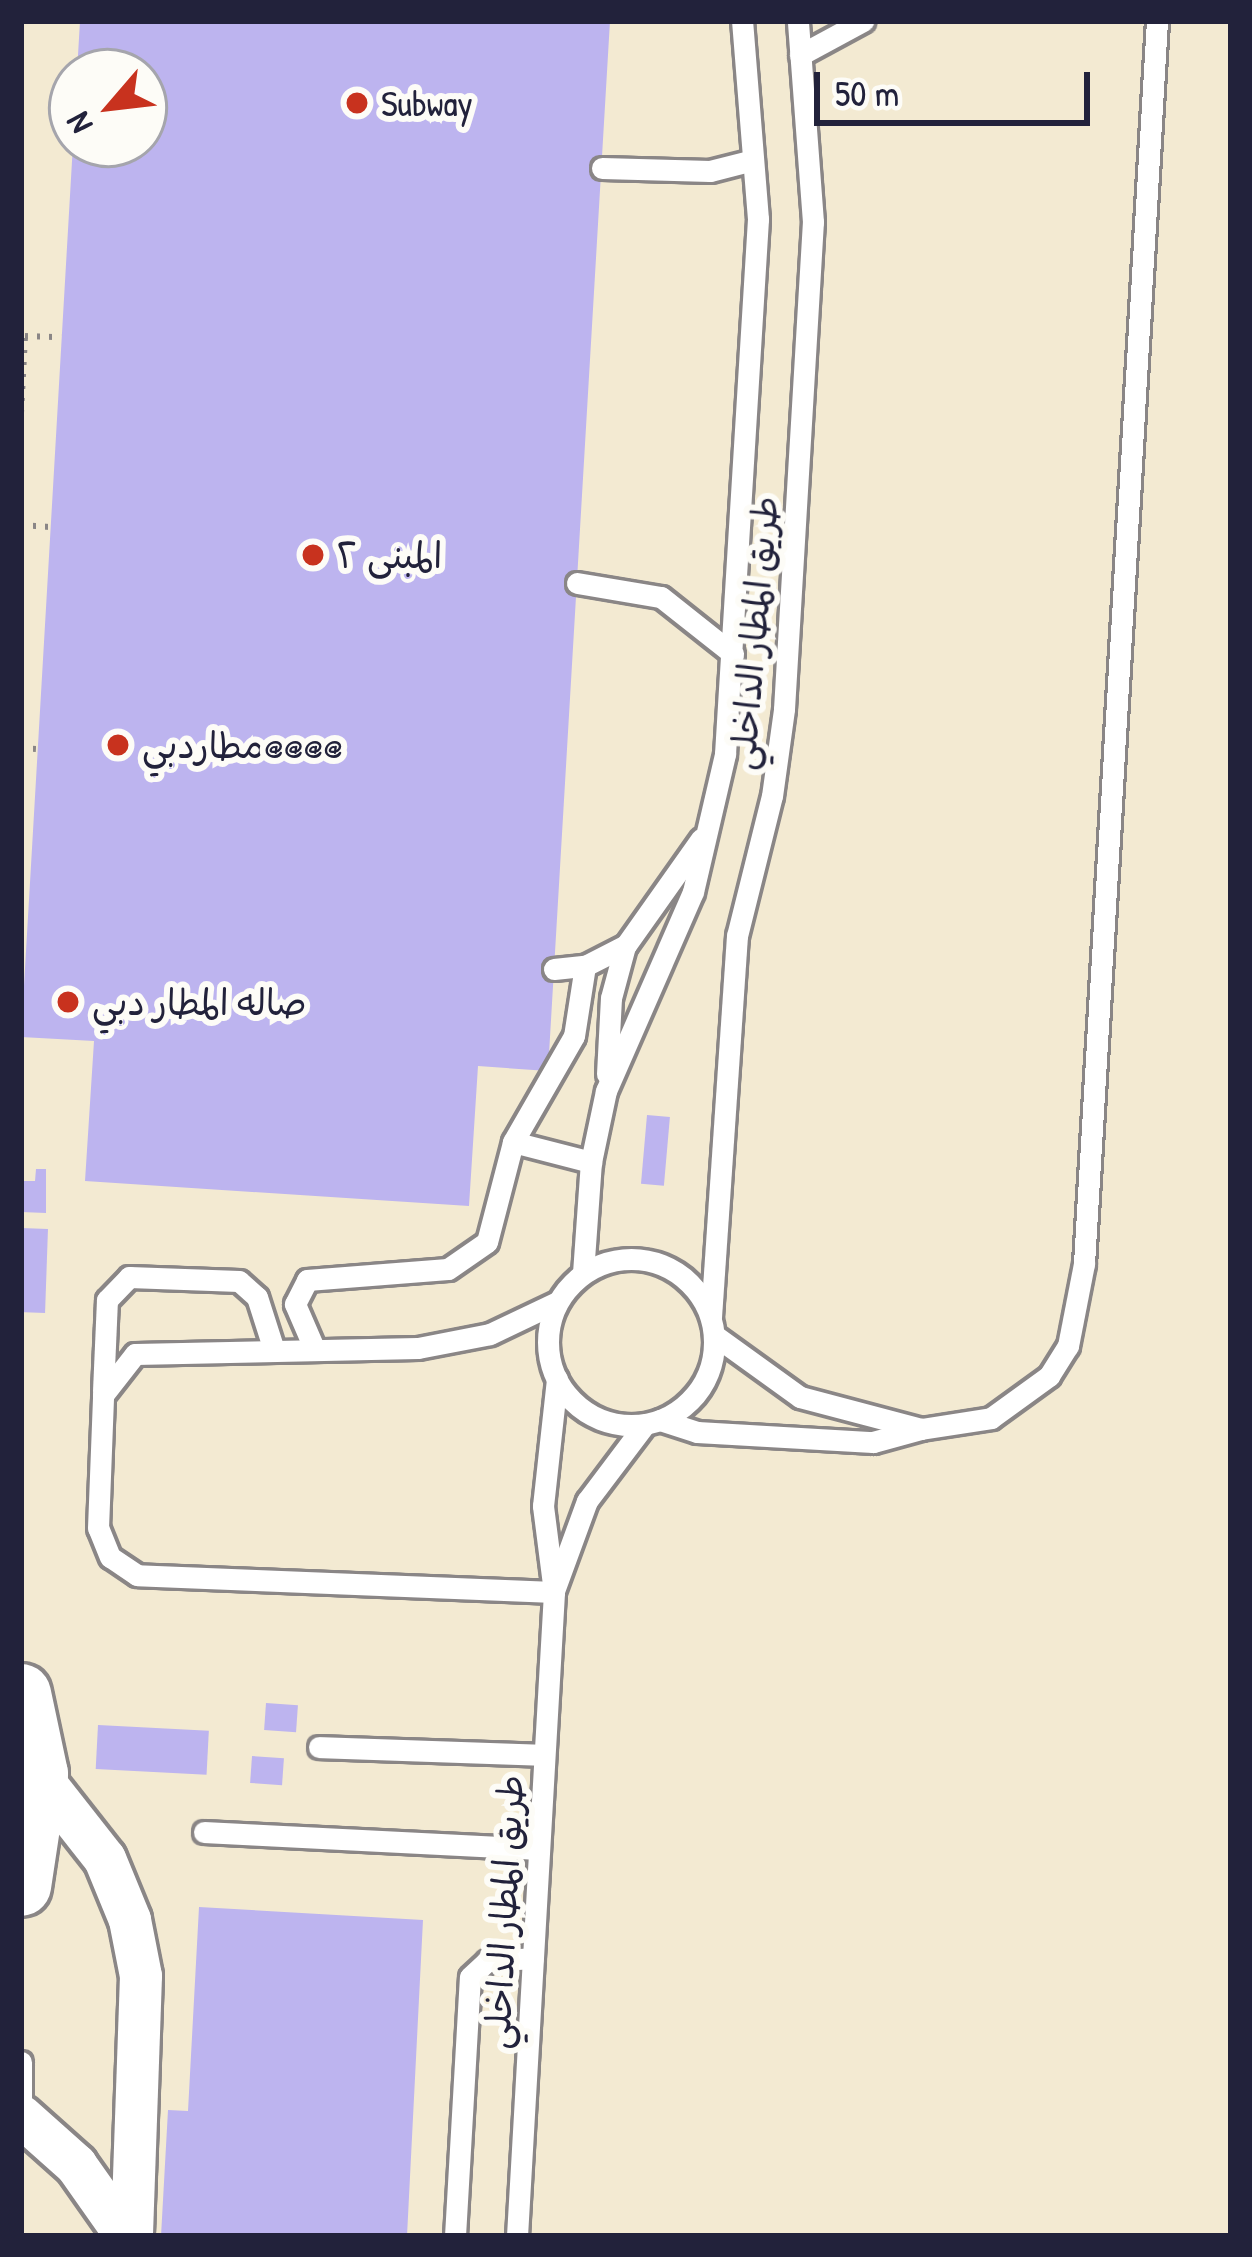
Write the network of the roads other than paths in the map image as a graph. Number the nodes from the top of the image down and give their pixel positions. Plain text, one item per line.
1 (742, 21) edge
2 (798, 21) edge
3 (863, 21) edge
4 (1157, 21) edge
5 (800, 55) junction
6 (753, 160) junction
7 (602, 168) dead end
8 (577, 583) dead end
9 (733, 654) junction
10 (712, 824) junction
11 (626, 945) junction
12 (584, 966) junction
13 (554, 969) dead end
14 (606, 1091) junction
15 (514, 1142) junction
16 (591, 1162) junction
17 (583, 1273) junction
18 (557, 1302) junction
19 (712, 1326) junction
20 (273, 1347) junction
21 (314, 1348) junction
22 (557, 1379) junction
23 (103, 1395) junction
24 (652, 1422) junction
25 (921, 1430) junction
26 (554, 1592) junction
27 (21, 1694) edge
28 (319, 1747) dead end
29 (544, 1755) junction
30 (38, 1774) junction
31 (204, 1832) dead end
32 (539, 1849) junction
33 (21, 1886) edge
34 (533, 1958) junction
35 (21, 2062) edge
36 (21, 2112) edge
37 (129, 2236) edge
38 (455, 2236) edge
39 (518, 2236) edge

1 - 6 lane, طريق المطار الداخلي
2 - 5 lane, طريق المطار الداخلي
3 - 5 lane
4 - 25 lane
5 - 19 lane, طريق المطار الداخلي
6 - 7 lane
6 - 9 lane, طريق المطار الداخلي
8 - 9 lane
9 - 10 lane, طريق المطار الداخلي
10 - 11 lane
10 - 14 lane, طريق المطار الداخلي
11 - 12 lane
11 - 14 lane
12 - 13 lane
12 - 15 lane
14 - 16 lane, طريق المطار الداخلي
15 - 16 lane
15 - 21 lane
16 - 17 lane, طريق المطار الداخلي
17 - 18 lane
17 - 19 lane
18 - 21 lane
18 - 22 lane, طريق المطار الداخلي
19 - 24 lane, طريق المطار الداخلي
19 - 25 lane
20 - 21 lane
20 - 23 lane
20 - 23 lane
22 - 24 lane
22 - 26 lane, طريق المطار الداخلي
23 - 26 lane
24 - 25 lane
24 - 26 lane, طريق المطار الداخلي
26 - 29 lane, طريق المطار الداخلي
27 - 30 street
28 - 29 lane
29 - 32 lane, طريق المطار الداخلي
30 - 33 street
30 - 37 street
31 - 32 lane
32 - 34 lane, طريق المطار الداخلي
34 - 38 lane
34 - 39 lane, طريق المطار الداخلي
35 - 36 lane
36 - 37 street

